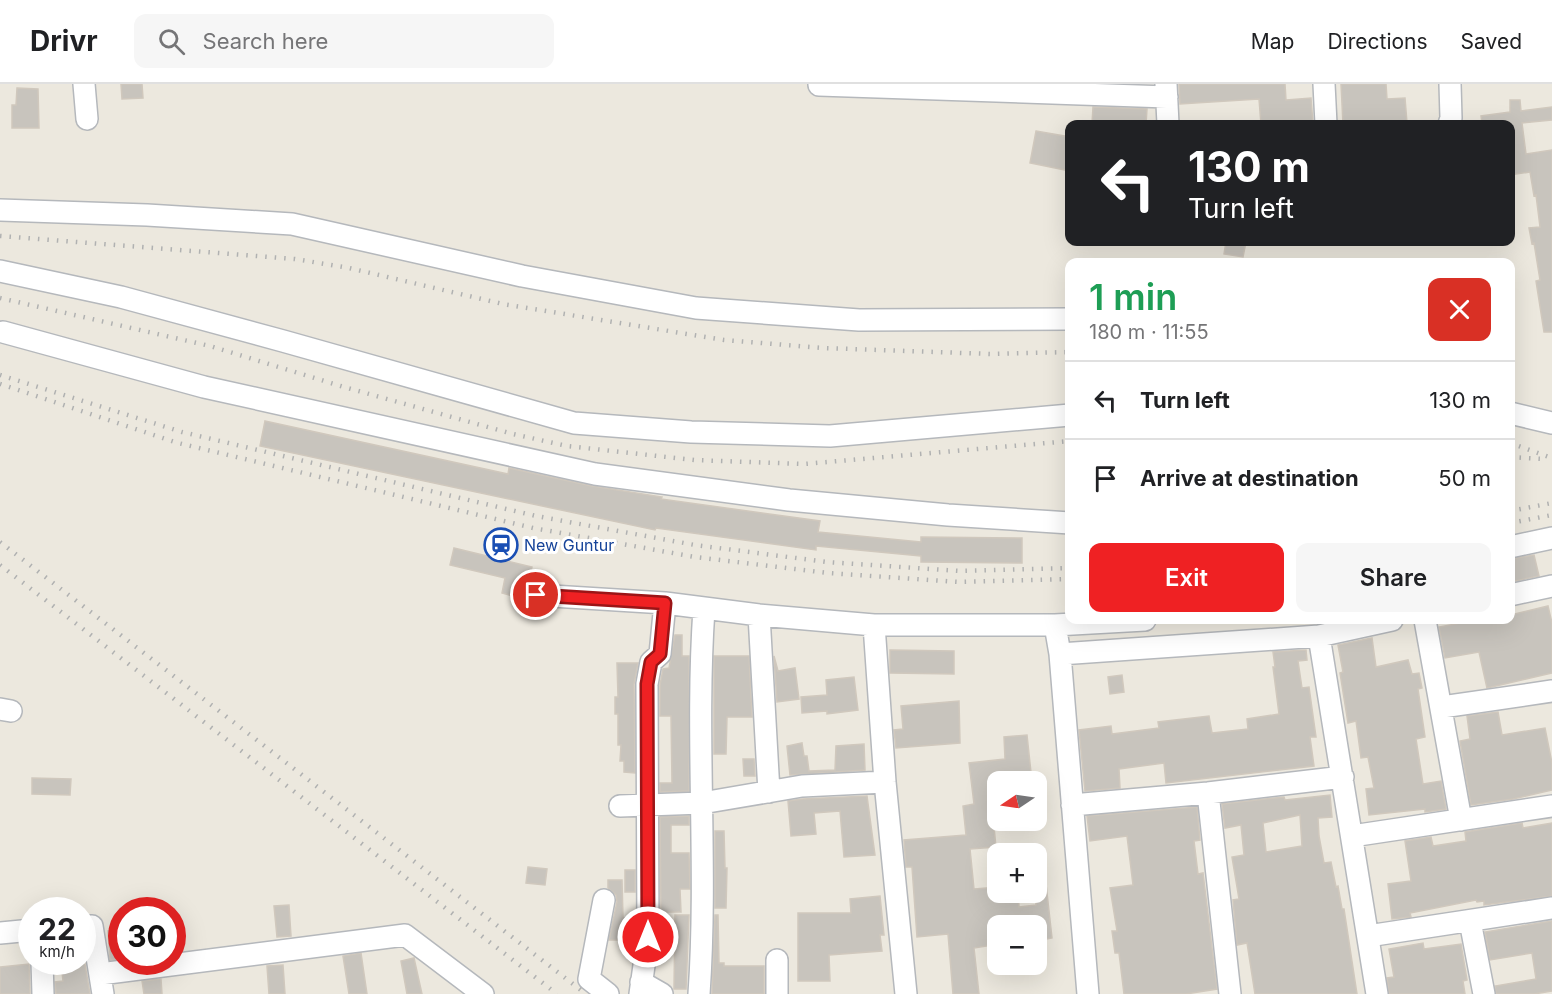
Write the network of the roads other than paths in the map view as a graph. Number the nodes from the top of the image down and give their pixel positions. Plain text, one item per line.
1 (84, 84) edge
2 (1324, 84) edge
3 (1450, 84) edge
4 (819, 85) edge
5 (1167, 91) edge
6 (87, 119) dead end
7 (1168, 120) edge
8 (1326, 120) edge
9 (1450, 120) edge
10 (0, 210) edge
11 (0, 271) edge
12 (1065, 320) edge
13 (3, 332) dead end
14 (1515, 414) edge
15 (1065, 415) edge
16 (1552, 423) edge
17 (1065, 523) edge
18 (1552, 538) edge
19 (1515, 546) edge
20 (1552, 586) edge
21 (1515, 594) edge
22 (536, 595) dead end
23 (665, 603) junction
24 (704, 609) junction
25 (759, 615) junction
26 (1073, 624) edge
27 (1374, 624) edge
28 (1426, 624) edge
29 (874, 625) junction
30 (1055, 625) junction
31 (1319, 636) junction
32 (1060, 654) junction
33 (1551, 698) edge
34 (1442, 707) junction
35 (1343, 777) junction
36 (885, 782) junction
37 (769, 792) junction
38 (1208, 793) junction
39 (702, 803) junction
40 (647, 805) junction
41 (1072, 805) junction
42 (620, 806) dead end
43 (1552, 806) edge
44 (1461, 820) junction
45 (1352, 836) junction
46 (604, 900) dead end
47 (1552, 908) edge
48 (1470, 921) junction
49 (18, 931) edge
50 (0, 933) edge
51 (1368, 936) junction
52 (96, 952) edge
53 (777, 960) dead end
54 (42, 975) edge
55 (101, 984) edge
56 (640, 988) edge
57 (43, 994) edge
58 (483, 994) edge
59 (608, 994) edge
60 (662, 994) edge
61 (699, 994) edge
62 (777, 994) edge
63 (906, 994) edge
64 (1088, 994) edge
65 (1230, 994) edge
66 (1377, 994) edge
67 (1484, 994) edge

1 - 6 street
2 - 8 street
3 - 9 street
4 - 5 street
5 - 7 street
10 - 12 street
11 - 15 street
13 - 17 street
14 - 16 street
18 - 19 street
20 - 21 street
22 - 23 street
23 - 24 street
23 - 40 street
24 - 25 street
24 - 39 street
25 - 29 street
25 - 37 street
26 - 30 street
27 - 31 street
28 - 34 street
29 - 30 street
29 - 36 street
30 - 32 street
31 - 32 street
31 - 35 street
32 - 41 street
33 - 34 street
34 - 44 street
35 - 38 street
35 - 45 street
36 - 37 street
36 - 63 street
37 - 39 street
38 - 41 street
38 - 65 street
39 - 40 street
39 - 61 street
40 - 42 street
40 - 56 street
41 - 64 street
43 - 44 street
44 - 45 street
45 - 51 street
46 - 59 street
47 - 48 street
48 - 51 street
48 - 67 street
49 - 50 street
51 - 66 street
52 - 55 street
53 - 62 street
54 - 57 street
55 - 58 street
56 - 60 street

